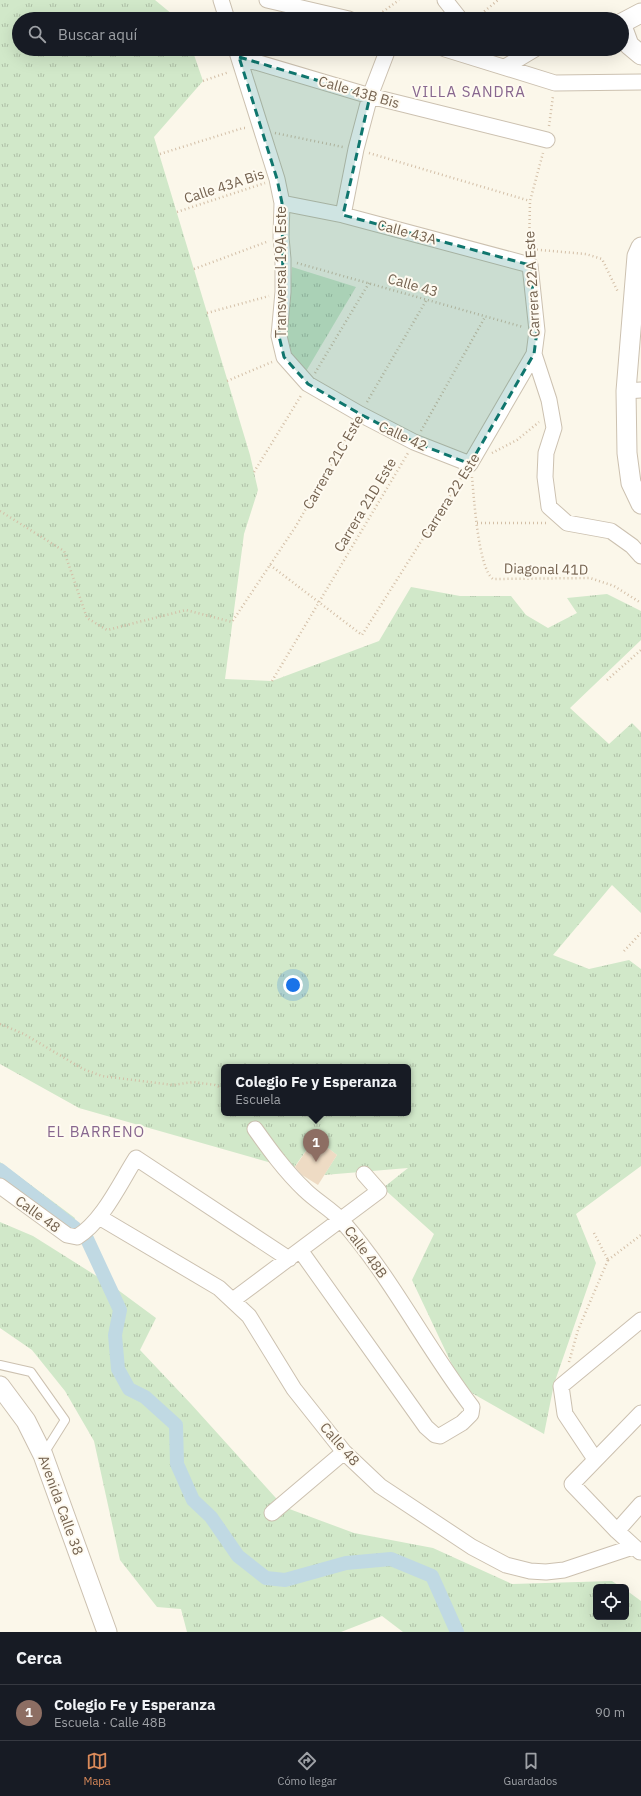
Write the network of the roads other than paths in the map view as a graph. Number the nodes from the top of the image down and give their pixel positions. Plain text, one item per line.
1 (221, 0) edge
2 (267, 0) edge
3 (445, 0) edge
4 (225, 12) edge
5 (319, 12) edge
6 (454, 12) edge
7 (641, 13) edge
8 (629, 20) edge
9 (629, 45) edge
10 (641, 55) edge
11 (239, 56) edge
12 (247, 56) edge
13 (385, 56) edge
14 (468, 56) edge
15 (491, 56) edge
16 (521, 56) edge
17 (501, 66) junction
18 (641, 82) edge
19 (370, 96) junction
20 (547, 140) road end
21 (282, 203) junction
22 (343, 215) junction
23 (641, 246) edge
24 (530, 265) joint
25 (534, 354) junction
26 (284, 357) joint
27 (633, 391) edge
28 (470, 464) joint
29 (641, 504) edge
30 (641, 556) edge
31 (255, 1129) dead end
32 (364, 1174) dead end
33 (0, 1186) edge
34 (99, 1217) junction
35 (341, 1220) junction
36 (295, 1255) junction
37 (233, 1300) junction
38 (641, 1320) edge
39 (0, 1365) edge
40 (0, 1386) edge
41 (641, 1413) edge
42 (344, 1452) junction
43 (43, 1455) junction
44 (595, 1459) junction
45 (641, 1504) edge
46 (272, 1513) dead end
47 (617, 1531) junction
48 (637, 1550) edge
49 (107, 1632) edge

1 - 4 street
2 - 5 street
3 - 6 street
7 - 8 street
9 - 10 street
11 - 21 street, Transversal 19A Este
12 - 19 street, Calle 43B Bis
13 - 19 street
14 - 17 street
15 - 17 street
16 - 17 street
17 - 18 street
19 - 20 street, Calle 43B Bis
19 - 22 street
21 - 22 street, Calle 43A
21 - 26 street, Transversal 19A Este
22 - 24 street, Calle 43A
23 - 27 street
24 - 25 street, Carrera 22A Este
25 - 28 street, Carrera 22 Este
25 - 30 street, Carrera 22A Este
26 - 28 street, Calle 42
27 - 29 street
31 - 35 street, Calle 48B
32 - 35 street
33 - 34 street, Calle 48
34 - 36 street
34 - 37 street, Calle 48
35 - 36 street
35 - 36 street, Calle 48B
36 - 37 street
37 - 42 street, Calle 48
38 - 44 street
39 - 43 lane
40 - 43 street, Avenida Calle 38
41 - 44 street
42 - 46 street
42 - 48 street, Calle 48
43 - 49 street, Avenida Calle 38
44 - 47 street
45 - 47 street
47 - 48 street

